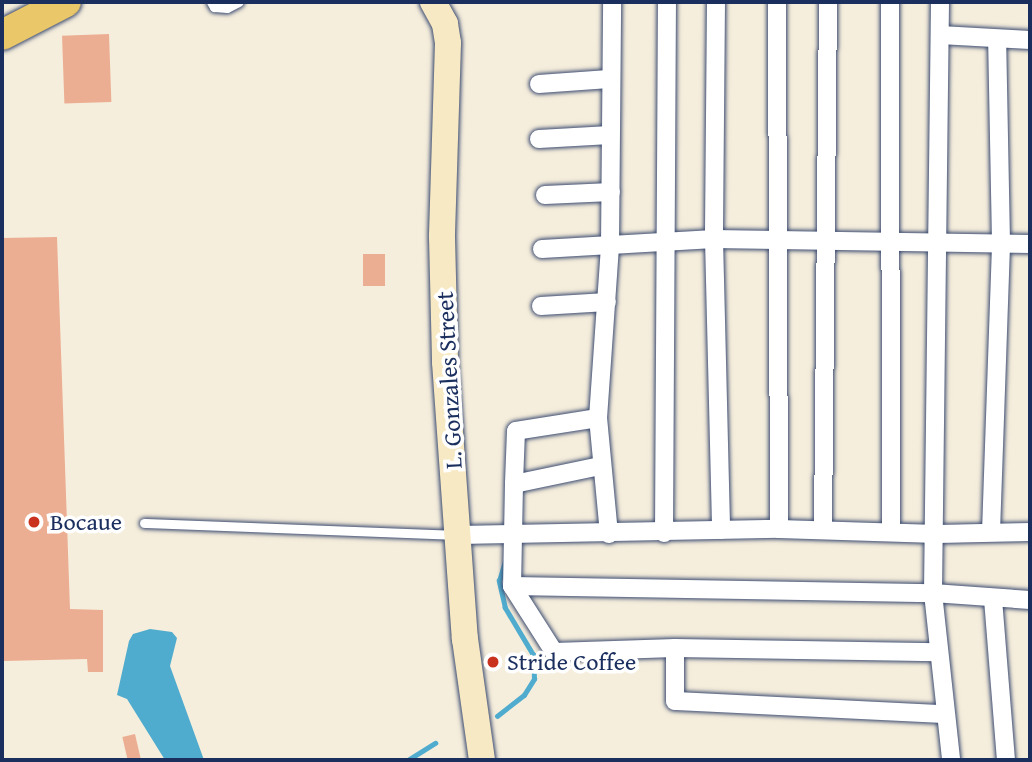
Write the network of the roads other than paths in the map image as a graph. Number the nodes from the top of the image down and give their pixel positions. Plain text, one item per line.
1 (66, 2) edge
2 (211, 2) edge
3 (239, 2) edge
4 (612, 2) edge
5 (667, 2) edge
6 (716, 2) edge
7 (777, 2) edge
8 (828, 2) edge
9 (890, 2) edge
10 (940, 2) edge
11 (439, 3) edge
12 (2, 35) edge
13 (940, 36) junction
14 (998, 39) junction
15 (1030, 40) edge
16 (609, 79) junction
17 (538, 85) dead end
18 (610, 135) junction
19 (539, 139) dead end
20 (611, 192) junction
21 (545, 195) dead end
22 (714, 239) junction
23 (778, 239) junction
24 (826, 241) junction
25 (668, 242) junction
26 (890, 242) junction
27 (1001, 242) junction
28 (939, 243) junction
29 (1030, 244) edge
30 (610, 246) junction
31 (542, 249) dead end
32 (607, 302) junction
33 (541, 306) dead end
34 (598, 418) junction
35 (600, 466) junction
36 (514, 484) junction
37 (144, 523) dead end
38 (779, 529) junction
39 (721, 530) junction
40 (823, 530) junction
41 (891, 531) junction
42 (991, 532) junction
43 (1030, 532) edge
44 (664, 533) junction
45 (609, 534) junction
46 (937, 534) junction
47 (459, 535) junction
48 (513, 536) junction
49 (512, 586) junction
50 (933, 593) junction
51 (993, 599) junction
52 (1030, 600) edge
53 (674, 648) junction
54 (938, 652) junction
55 (946, 714) junction
56 (482, 760) edge
57 (951, 760) edge
58 (1006, 760) edge

1 - 12 main road
2 - 3 lane
4 - 16 street
5 - 25 street
6 - 22 street
7 - 23 street
8 - 24 street
9 - 26 street
10 - 13 street
11 - 47 street, L. Gonzales Street
13 - 14 street
13 - 28 street
14 - 15 street
14 - 27 street
16 - 17 street
16 - 18 street
18 - 19 street
18 - 20 street
20 - 21 street
20 - 30 street
22 - 23 street
22 - 25 street
22 - 39 street
23 - 24 street
23 - 38 street
24 - 26 street
24 - 40 street
25 - 30 street
25 - 44 street
26 - 28 street
26 - 41 street
27 - 28 street
27 - 29 street
27 - 42 street
28 - 46 street
30 - 31 street
30 - 32 street
32 - 33 street
32 - 34 street
34 - 35 street
34 - 36 street
35 - 36 street
35 - 45 street
36 - 48 street
37 - 47 lane
38 - 39 street
38 - 40 street
39 - 44 street
40 - 41 street
41 - 46 street
42 - 43 street
42 - 46 street
44 - 45 street
45 - 48 street
46 - 50 street
47 - 48 street
47 - 56 street, L. Gonzales Street
48 - 49 street
49 - 50 street
49 - 53 street
50 - 51 street
50 - 54 street
51 - 52 street
51 - 58 street
53 - 54 street
53 - 55 street
54 - 55 street
55 - 57 street

